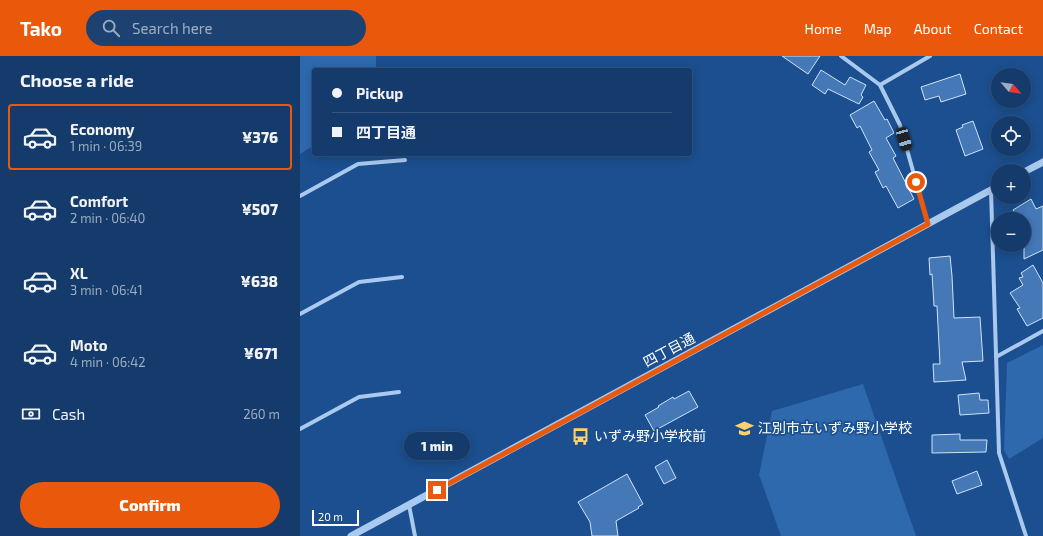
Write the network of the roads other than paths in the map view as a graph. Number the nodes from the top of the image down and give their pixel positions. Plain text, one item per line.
1 (841, 56) edge
2 (930, 56) edge
3 (880, 85) junction
4 (405, 160) dead end
5 (1043, 162) edge
6 (1031, 168) edge
7 (990, 190) joint
8 (300, 196) edge
9 (928, 224) junction
10 (402, 277) dead end
11 (300, 314) edge
12 (1043, 331) edge
13 (996, 357) junction
14 (399, 392) dead end
15 (300, 430) edge
16 (409, 505) junction
17 (351, 536) edge
18 (415, 536) edge
19 (1026, 536) edge

1 - 3 street
2 - 3 street
3 - 9 street
4 - 8 street
5 - 6 street
7 - 9 street, 四丁目通
7 - 13 street
9 - 16 street, 四丁目通
10 - 11 street
12 - 13 street
13 - 19 street
14 - 15 street
16 - 17 street, 四丁目通
16 - 18 street

